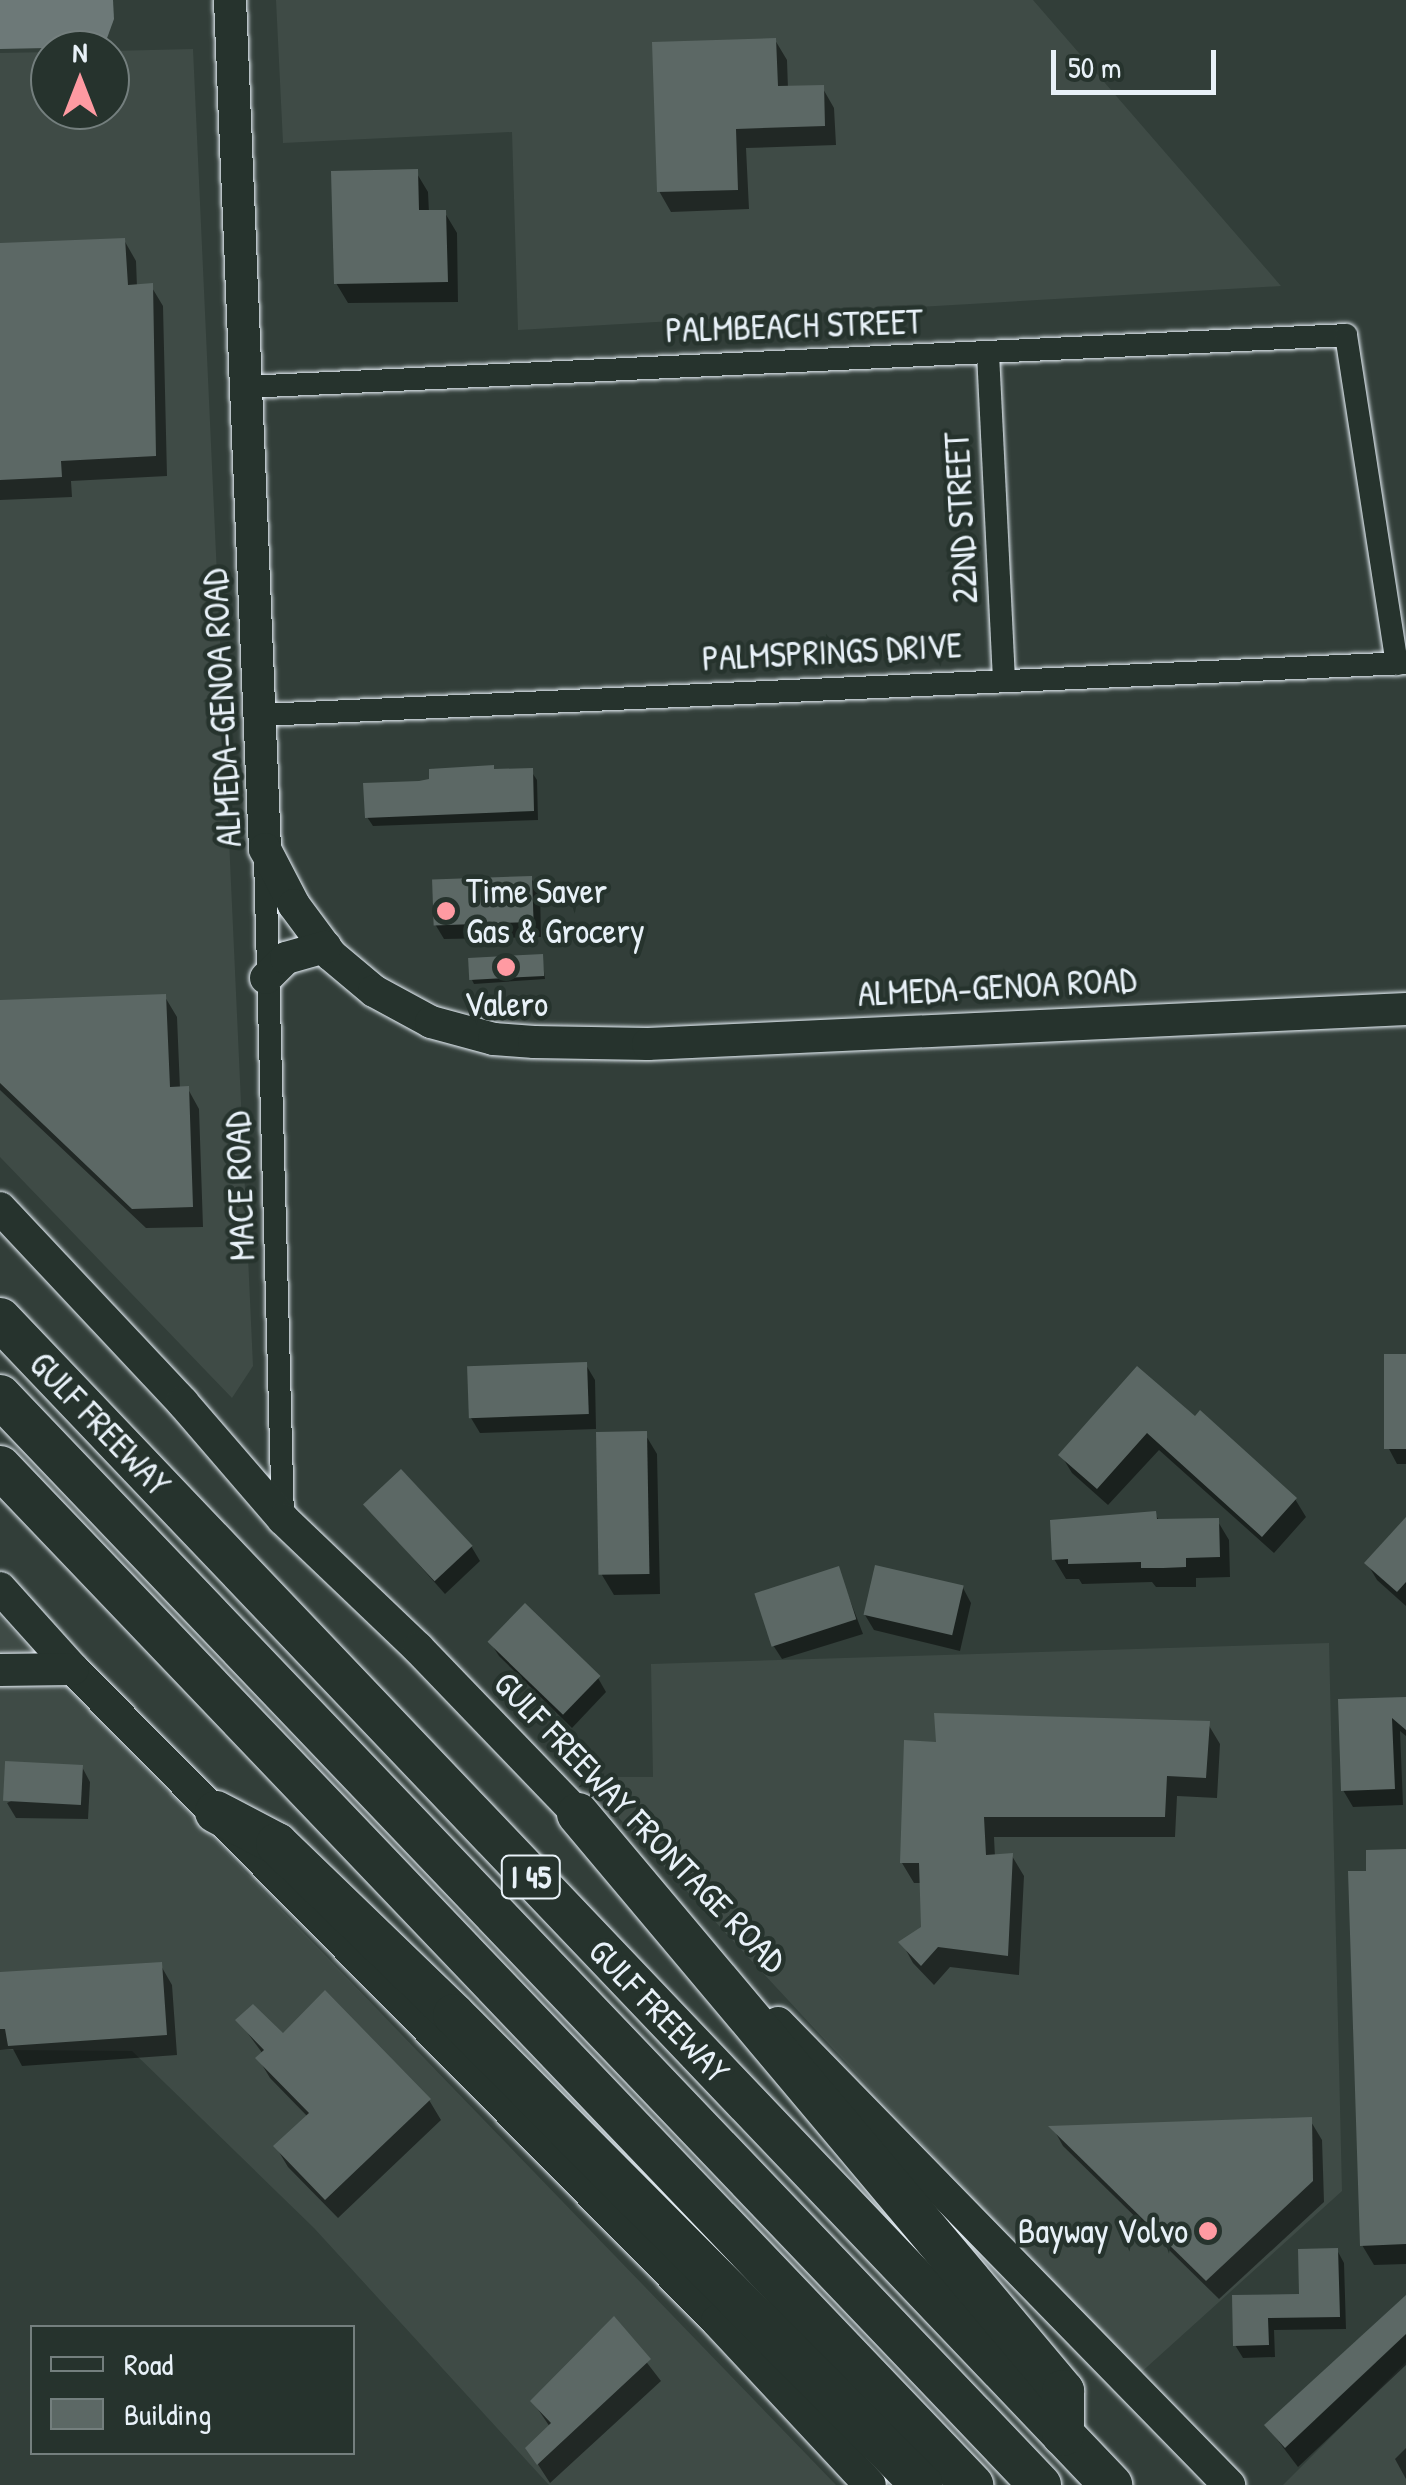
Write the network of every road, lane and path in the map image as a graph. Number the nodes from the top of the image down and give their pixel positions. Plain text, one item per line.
1 (230, 0) edge
2 (988, 354) junction
3 (245, 387) junction
4 (1401, 664) edge
5 (1004, 678) junction
6 (261, 715) junction
7 (265, 850) junction
8 (324, 947) junction
9 (266, 978) junction
10 (1406, 1009) edge
11 (0, 1208) edge
12 (0, 1319) edge
13 (0, 1396) edge
14 (0, 1467) edge
15 (283, 1519) junction
16 (0, 1588) edge
17 (73, 1669) junction
18 (0, 1670) edge
19 (216, 1812) junction
20 (578, 1814) junction
21 (1063, 2436) junction
22 (870, 2485) edge
23 (922, 2485) edge
24 (972, 2485) edge
25 (1040, 2485) edge
26 (1110, 2485) edge
27 (1229, 2485) edge

1 - 3 main road, ALMEDA-GENOA ROAD
2 - 3 street, PALMBEACH STREET
2 - 4 street, PALMBEACH STREET
2 - 5 street, 22ND STREET
3 - 6 main road, ALMEDA-GENOA ROAD
4 - 5 street, PALMSPRINGS DRIVE
5 - 6 street, PALMSPRINGS DRIVE
6 - 7 main road, ALMEDA-GENOA ROAD
7 - 8 main road, ALMEDA-GENOA ROAD
7 - 9 street, MACE ROAD
8 - 9 main road
8 - 10 main road, ALMEDA-GENOA ROAD
9 - 15 street, MACE ROAD
11 - 15 main road, GULF FREEWAY FRONTAGE ROAD
12 - 21 highway, GULF FREEWAY / I 45
13 - 25 highway, GULF FREEWAY / I 45
14 - 24 highway
15 - 20 main road, GULF FREEWAY FRONTAGE ROAD
16 - 17 main road
17 - 18 main road
17 - 19 main road
19 - 22 main road
19 - 23 highway
20 - 21 highway
20 - 27 main road, GULF FREEWAY FRONTAGE ROAD
21 - 26 highway, GULF FREEWAY / I 45

